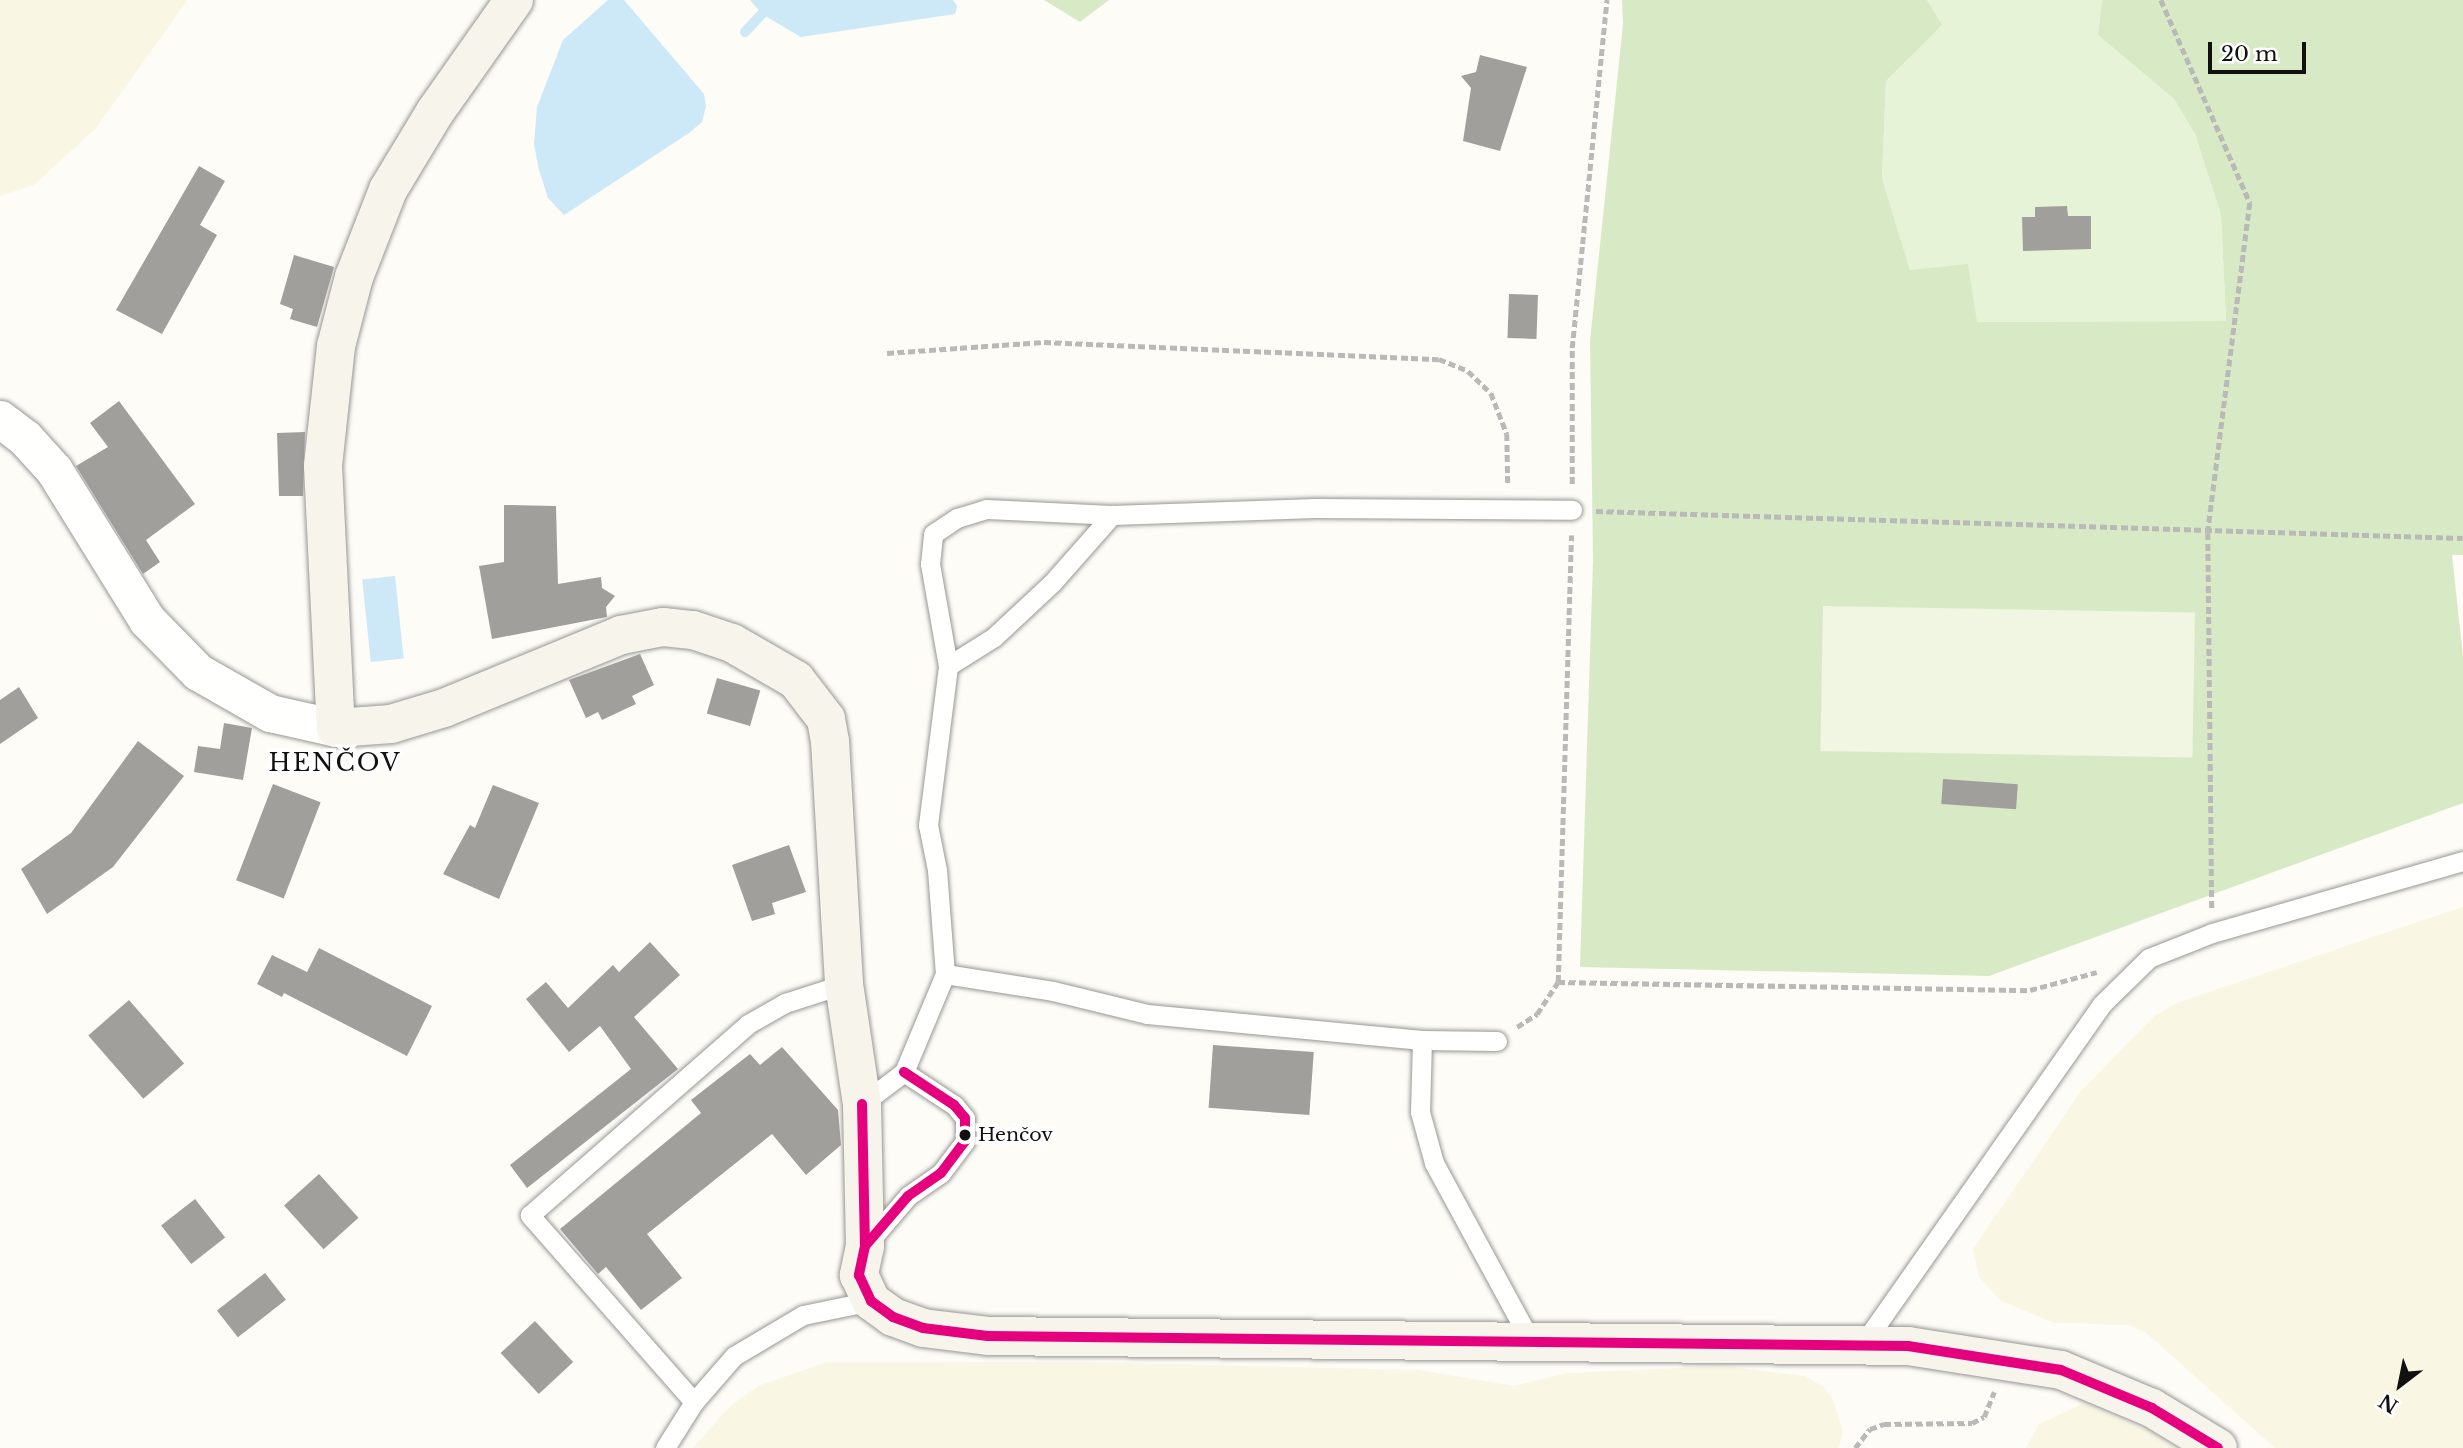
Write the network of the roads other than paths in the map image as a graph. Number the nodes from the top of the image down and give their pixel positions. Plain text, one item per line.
1 (514, 0) edge
2 (0, 419) edge
3 (1572, 510) road end
4 (1112, 514) junction
5 (948, 666) junction
6 (336, 728) junction
7 (2463, 860) edge
8 (945, 974) junction
9 (844, 984) junction
10 (1422, 1040) junction
11 (1497, 1041) road end
12 (904, 1072) junction
13 (862, 1104) junction
14 (865, 1246) junction
15 (871, 1301) junction
16 (1530, 1340) junction
17 (1861, 1346) junction
18 (694, 1402) junction
19 (664, 1448) edge
20 (2218, 1448) edge

1 - 6 street
2 - 6 street
3 - 4 lane
4 - 5 lane
4 - 5 lane
5 - 8 lane
6 - 9 street
7 - 17 lane
8 - 10 lane
8 - 12 lane
9 - 13 street
9 - 18 lane
10 - 11 lane
10 - 16 lane
12 - 13 lane
12 - 14 lane
13 - 14 street
14 - 15 street
15 - 16 street
15 - 18 lane
16 - 17 street
17 - 20 street
18 - 19 lane

